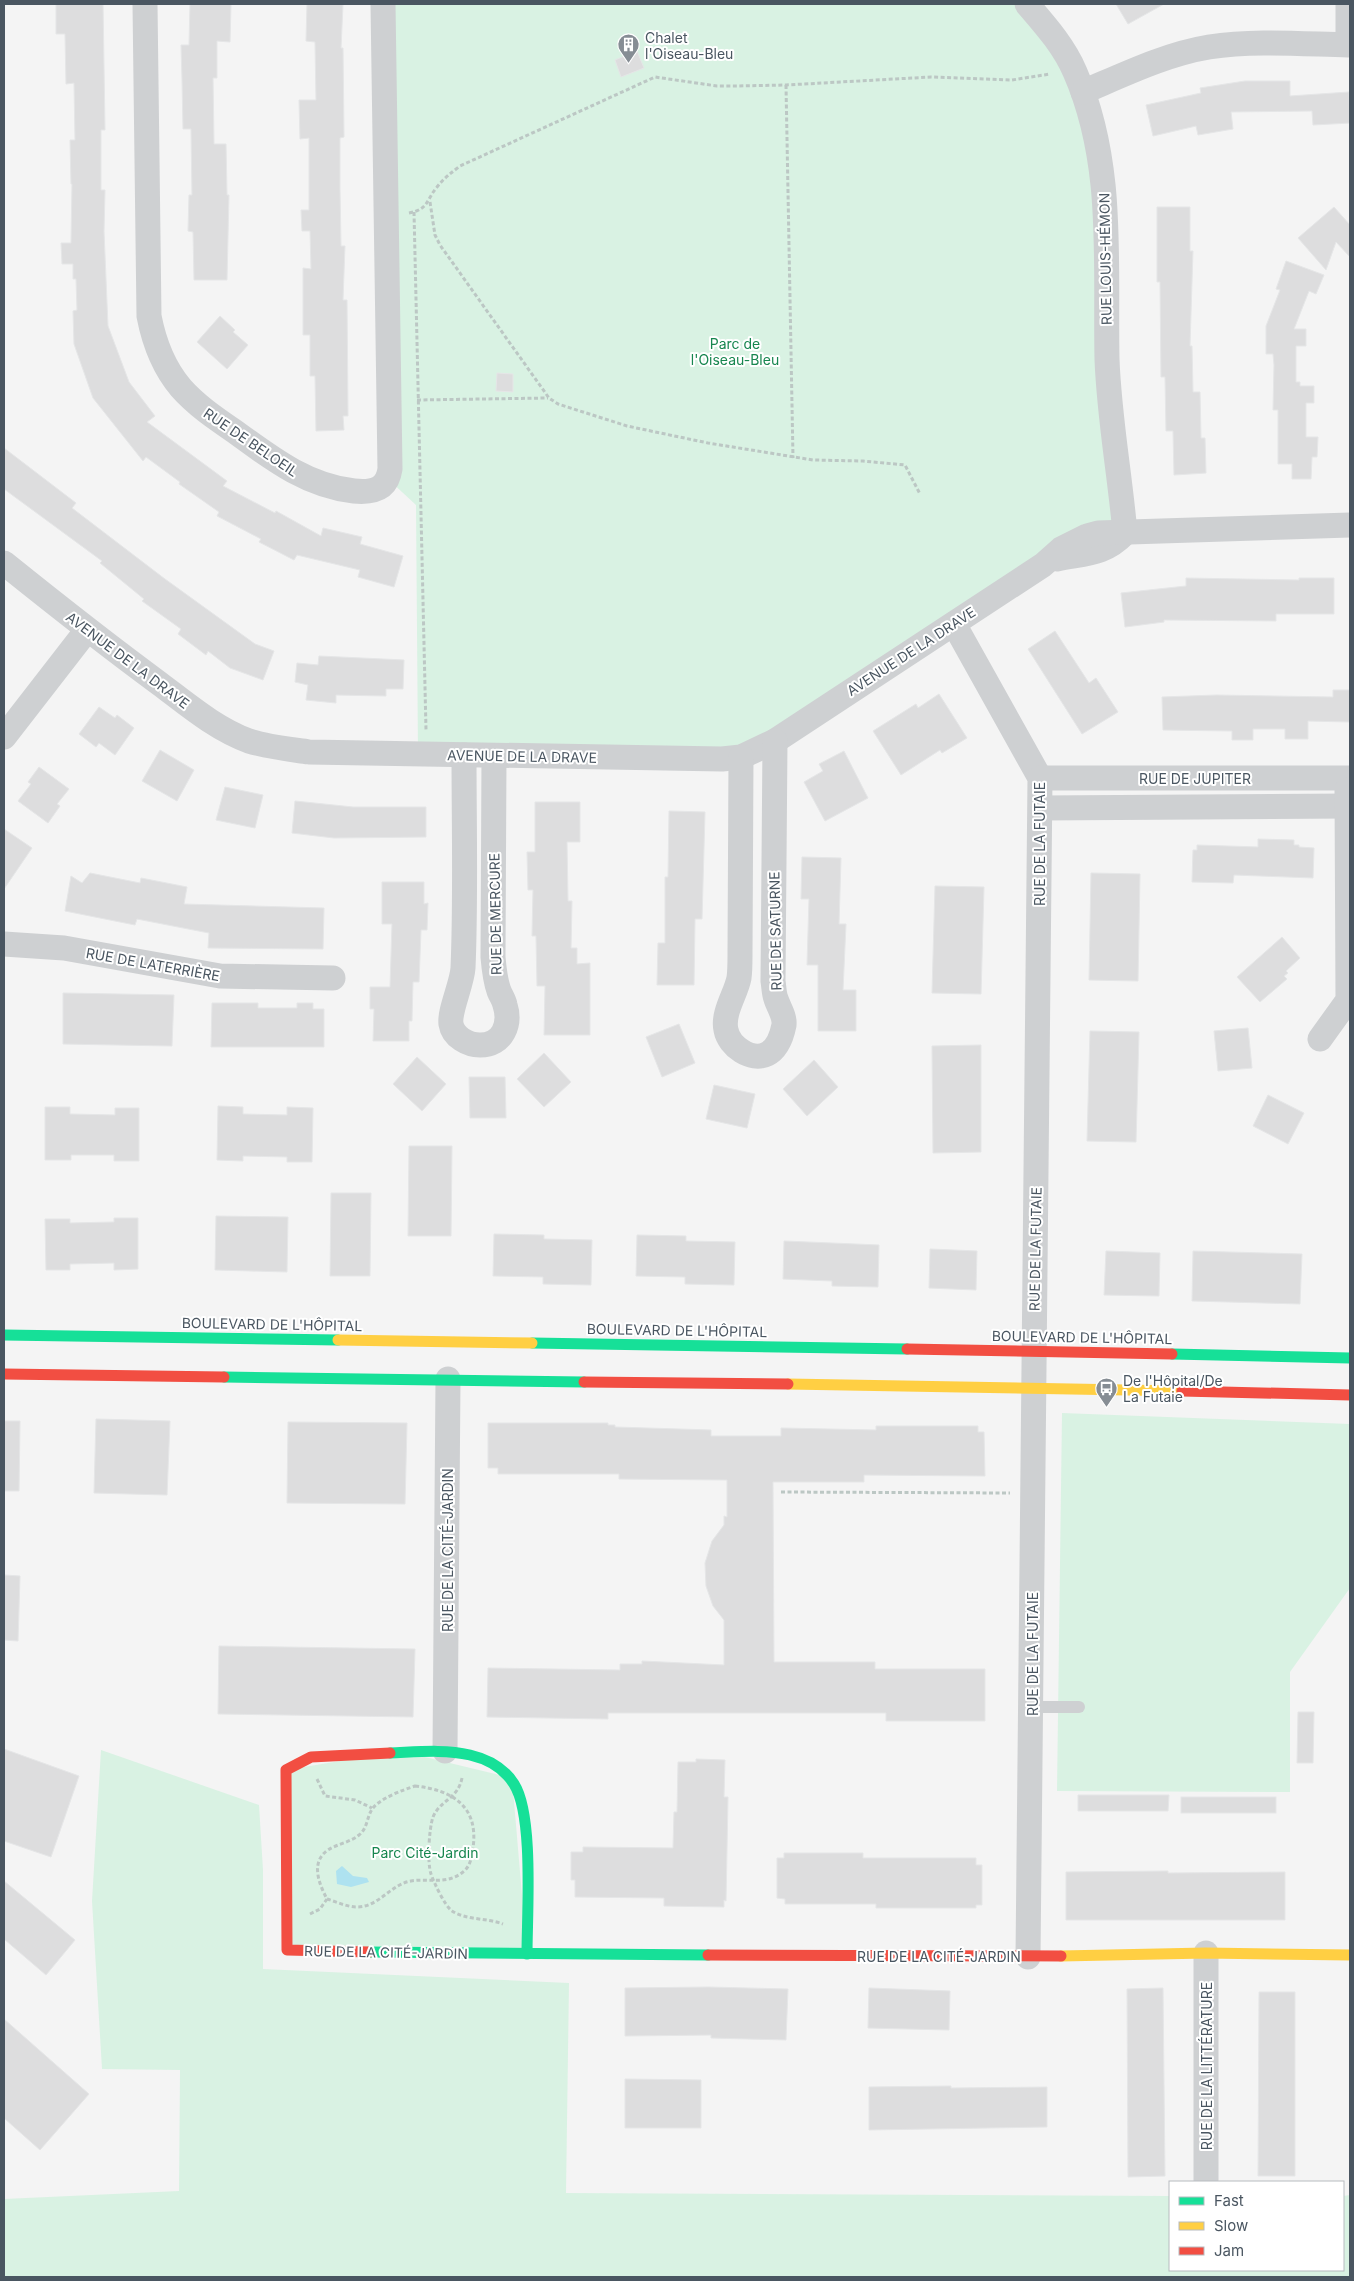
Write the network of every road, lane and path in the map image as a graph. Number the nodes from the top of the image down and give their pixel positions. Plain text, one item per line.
1 (146, 4) edge
2 (383, 4) edge
3 (1027, 4) edge
4 (1348, 4) edge
5 (1050, 74) dead end
6 (786, 85) junction
7 (1083, 92) junction
8 (430, 202) junction
9 (414, 212) junction
10 (386, 215) junction
11 (549, 398) junction
12 (417, 400) junction
13 (793, 458) junction
14 (920, 494) dead end
15 (1350, 525) edge
16 (1125, 533) junction
17 (4, 563) edge
18 (954, 624) junction
19 (87, 630) junction
20 (426, 730) dead end
21 (4, 738) edge
22 (775, 741) junction
23 (464, 756) junction
24 (494, 756) junction
25 (741, 757) junction
26 (1040, 778) junction
27 (1349, 778) edge
28 (1348, 806) edge
29 (1041, 808) junction
30 (4, 944) edge
31 (333, 978) dead end
32 (1320, 1038) dead end
33 (4, 1335) edge
34 (1034, 1351) junction
35 (1350, 1358) edge
36 (4, 1374) edge
37 (448, 1380) junction
38 (1033, 1388) junction
39 (1350, 1395) edge
40 (781, 1492) dead end
41 (1033, 1494) junction
42 (1032, 1707) junction
43 (1079, 1707) dead end
44 (456, 1752) junction
45 (312, 1757) junction
46 (453, 1796) junction
47 (372, 1808) junction
48 (435, 1882) junction
49 (527, 1933) junction
50 (1206, 1953) junction
51 (528, 1954) junction
52 (1350, 1956) edge
53 (1028, 1957) junction
54 (1206, 2180) dead end

1 - 10 street, RUE DE BELOEIL
2 - 10 street, RUE DE BELOEIL
3 - 7 street, RUE LOUIS-HÉMON
4 - 7 street
5 - 6 path
6 - 8 path
6 - 13 path
7 - 16 street, RUE LOUIS-HÉMON
8 - 9 path
8 - 11 path
9 - 10 path
9 - 12 path
11 - 12 path
11 - 13 path
12 - 20 path
13 - 14 path
15 - 16 street, AVENUE DE LA DRAVE
16 - 18 street, AVENUE DE LA DRAVE
17 - 19 street, AVENUE DE LA DRAVE
18 - 22 street, AVENUE DE LA DRAVE
18 - 26 street, RUE DE LA FUTAIE
19 - 21 street
19 - 23 street, AVENUE DE LA DRAVE
22 - 25 street, AVENUE DE LA DRAVE
22 - 25 street, RUE DE SATURNE
23 - 24 street, AVENUE DE LA DRAVE
23 - 24 street, RUE DE MERCURE
24 - 25 street, AVENUE DE LA DRAVE
26 - 27 street, RUE DE JUPITER
26 - 29 street, RUE DE LA FUTAIE
27 - 28 street
28 - 29 street, RUE DE JUPITER
28 - 32 street
29 - 34 street, RUE DE LA FUTAIE
30 - 31 street, RUE DE LATERRIÈRE
33 - 34 main road, BOULEVARD DE L'HÔPITAL
34 - 35 main road, BOULEVARD DE L'HÔPITAL
34 - 38 street, RUE DE LA FUTAIE
36 - 37 main road
37 - 38 main road
37 - 44 street, RUE DE LA CITÉ-JARDIN
38 - 39 main road
38 - 41 street, RUE DE LA FUTAIE
40 - 41 path
41 - 42 street, RUE DE LA FUTAIE
42 - 43 lane
42 - 53 street, RUE DE LA FUTAIE
44 - 45 main road, RUE DE LA CITÉ-JARDIN
44 - 46 path
44 - 49 main road, RUE DE LA CITÉ-JARDIN
45 - 47 path
45 - 51 main road, RUE DE LA CITÉ-JARDIN
46 - 47 path
46 - 48 path
46 - 48 path
47 - 48 path
48 - 49 path
49 - 51 main road, RUE DE LA CITÉ-JARDIN
50 - 52 main road, RUE DE LA CITÉ-JARDIN
50 - 53 main road, RUE DE LA CITÉ-JARDIN
50 - 54 street, RUE DE LA LITTÉRATURE
51 - 53 main road, RUE DE LA CITÉ-JARDIN

